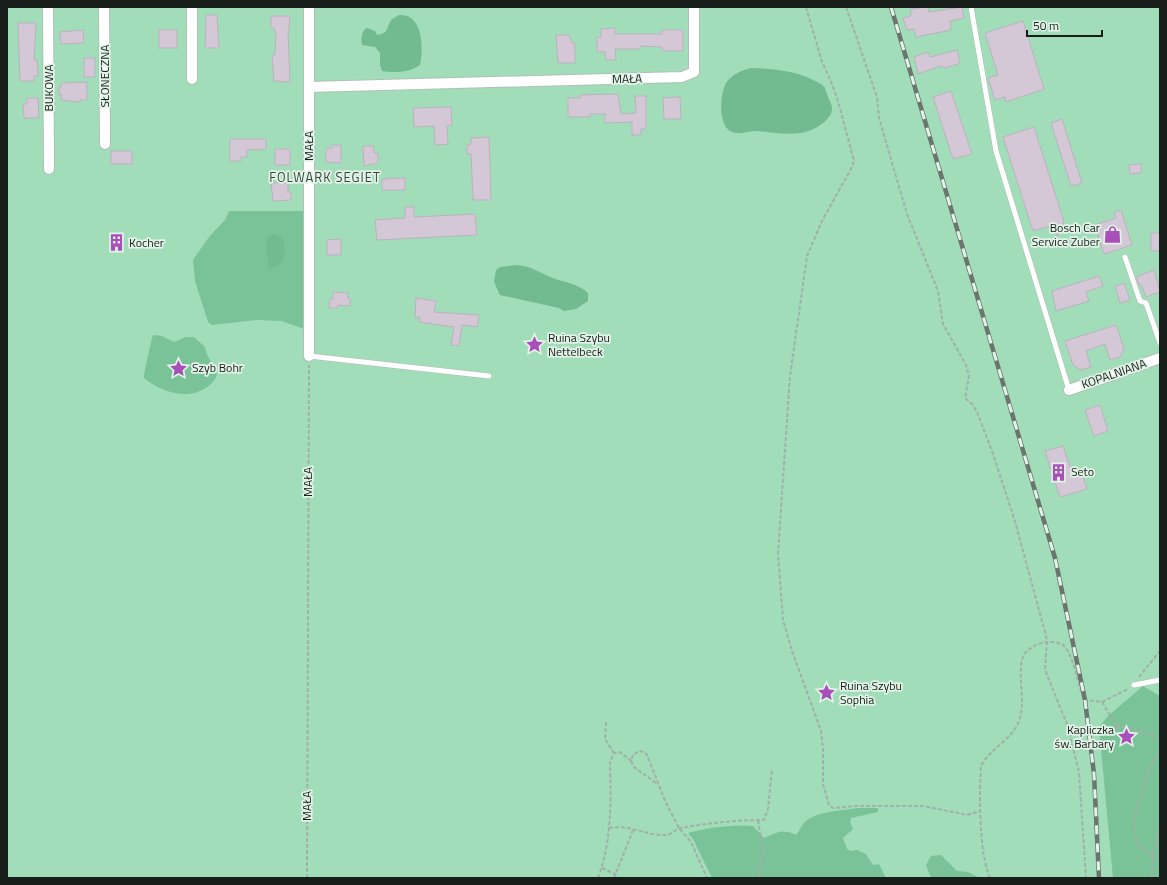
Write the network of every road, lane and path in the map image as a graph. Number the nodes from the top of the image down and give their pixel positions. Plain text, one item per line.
1 (48, 7) edge
2 (104, 7) edge
3 (192, 7) edge
4 (309, 7) edge
5 (694, 7) edge
6 (806, 7) edge
7 (846, 7) edge
8 (971, 7) edge
9 (192, 79) dead end
10 (309, 87) junction
11 (105, 144) dead end
12 (49, 169) dead end
13 (1125, 257) dead end
14 (1160, 324) edge
15 (1154, 326) junction
16 (1160, 343) edge
17 (309, 356) junction
18 (1160, 358) edge
19 (489, 376) dead end
20 (1069, 390) joint
21 (1046, 641) junction
22 (1160, 680) edge
23 (1134, 685) dead end
24 (606, 722) dead end
25 (1116, 726) junction
26 (1124, 738) dead end
27 (1160, 738) edge
28 (1160, 750) edge
29 (614, 753) junction
30 (631, 761) junction
31 (772, 769) dead end
32 (656, 783) junction
33 (980, 811) junction
34 (758, 820) junction
35 (1160, 823) edge
36 (609, 828) junction
37 (678, 828) junction
38 (633, 830) junction
39 (1153, 856) junction
40 (602, 868) junction
41 (615, 874) junction
42 (307, 878) edge
43 (598, 878) edge
44 (614, 878) edge
45 (619, 878) edge
46 (707, 878) edge
47 (759, 878) edge
48 (990, 878) edge
49 (1086, 878) edge
50 (1152, 878) edge

1 - 12 street, BUKOWA
2 - 11 street, SŁONECZNA
3 - 9 street
4 - 10 street, MAŁA
5 - 10 street, MAŁA
6 - 33 path
7 - 21 path
8 - 20 lane
10 - 17 street, MAŁA
13 - 15 lane
14 - 15 lane
15 - 16 lane
17 - 19 lane
17 - 42 path, MAŁA
18 - 20 street, KOPALNIANA
21 - 25 path
21 - 33 path
21 - 49 path
22 - 23 lane
24 - 29 path
25 - 26 path
25 - 27 path
28 - 39 path
29 - 30 path
29 - 36 path
30 - 32 path
30 - 32 path
31 - 34 path
32 - 37 path
33 - 48 path
34 - 37 path
34 - 47 path
35 - 39 path
36 - 38 path
36 - 40 path
37 - 38 path
37 - 46 path
38 - 41 path
39 - 50 path
40 - 41 path
40 - 43 path
41 - 44 path
41 - 45 path

